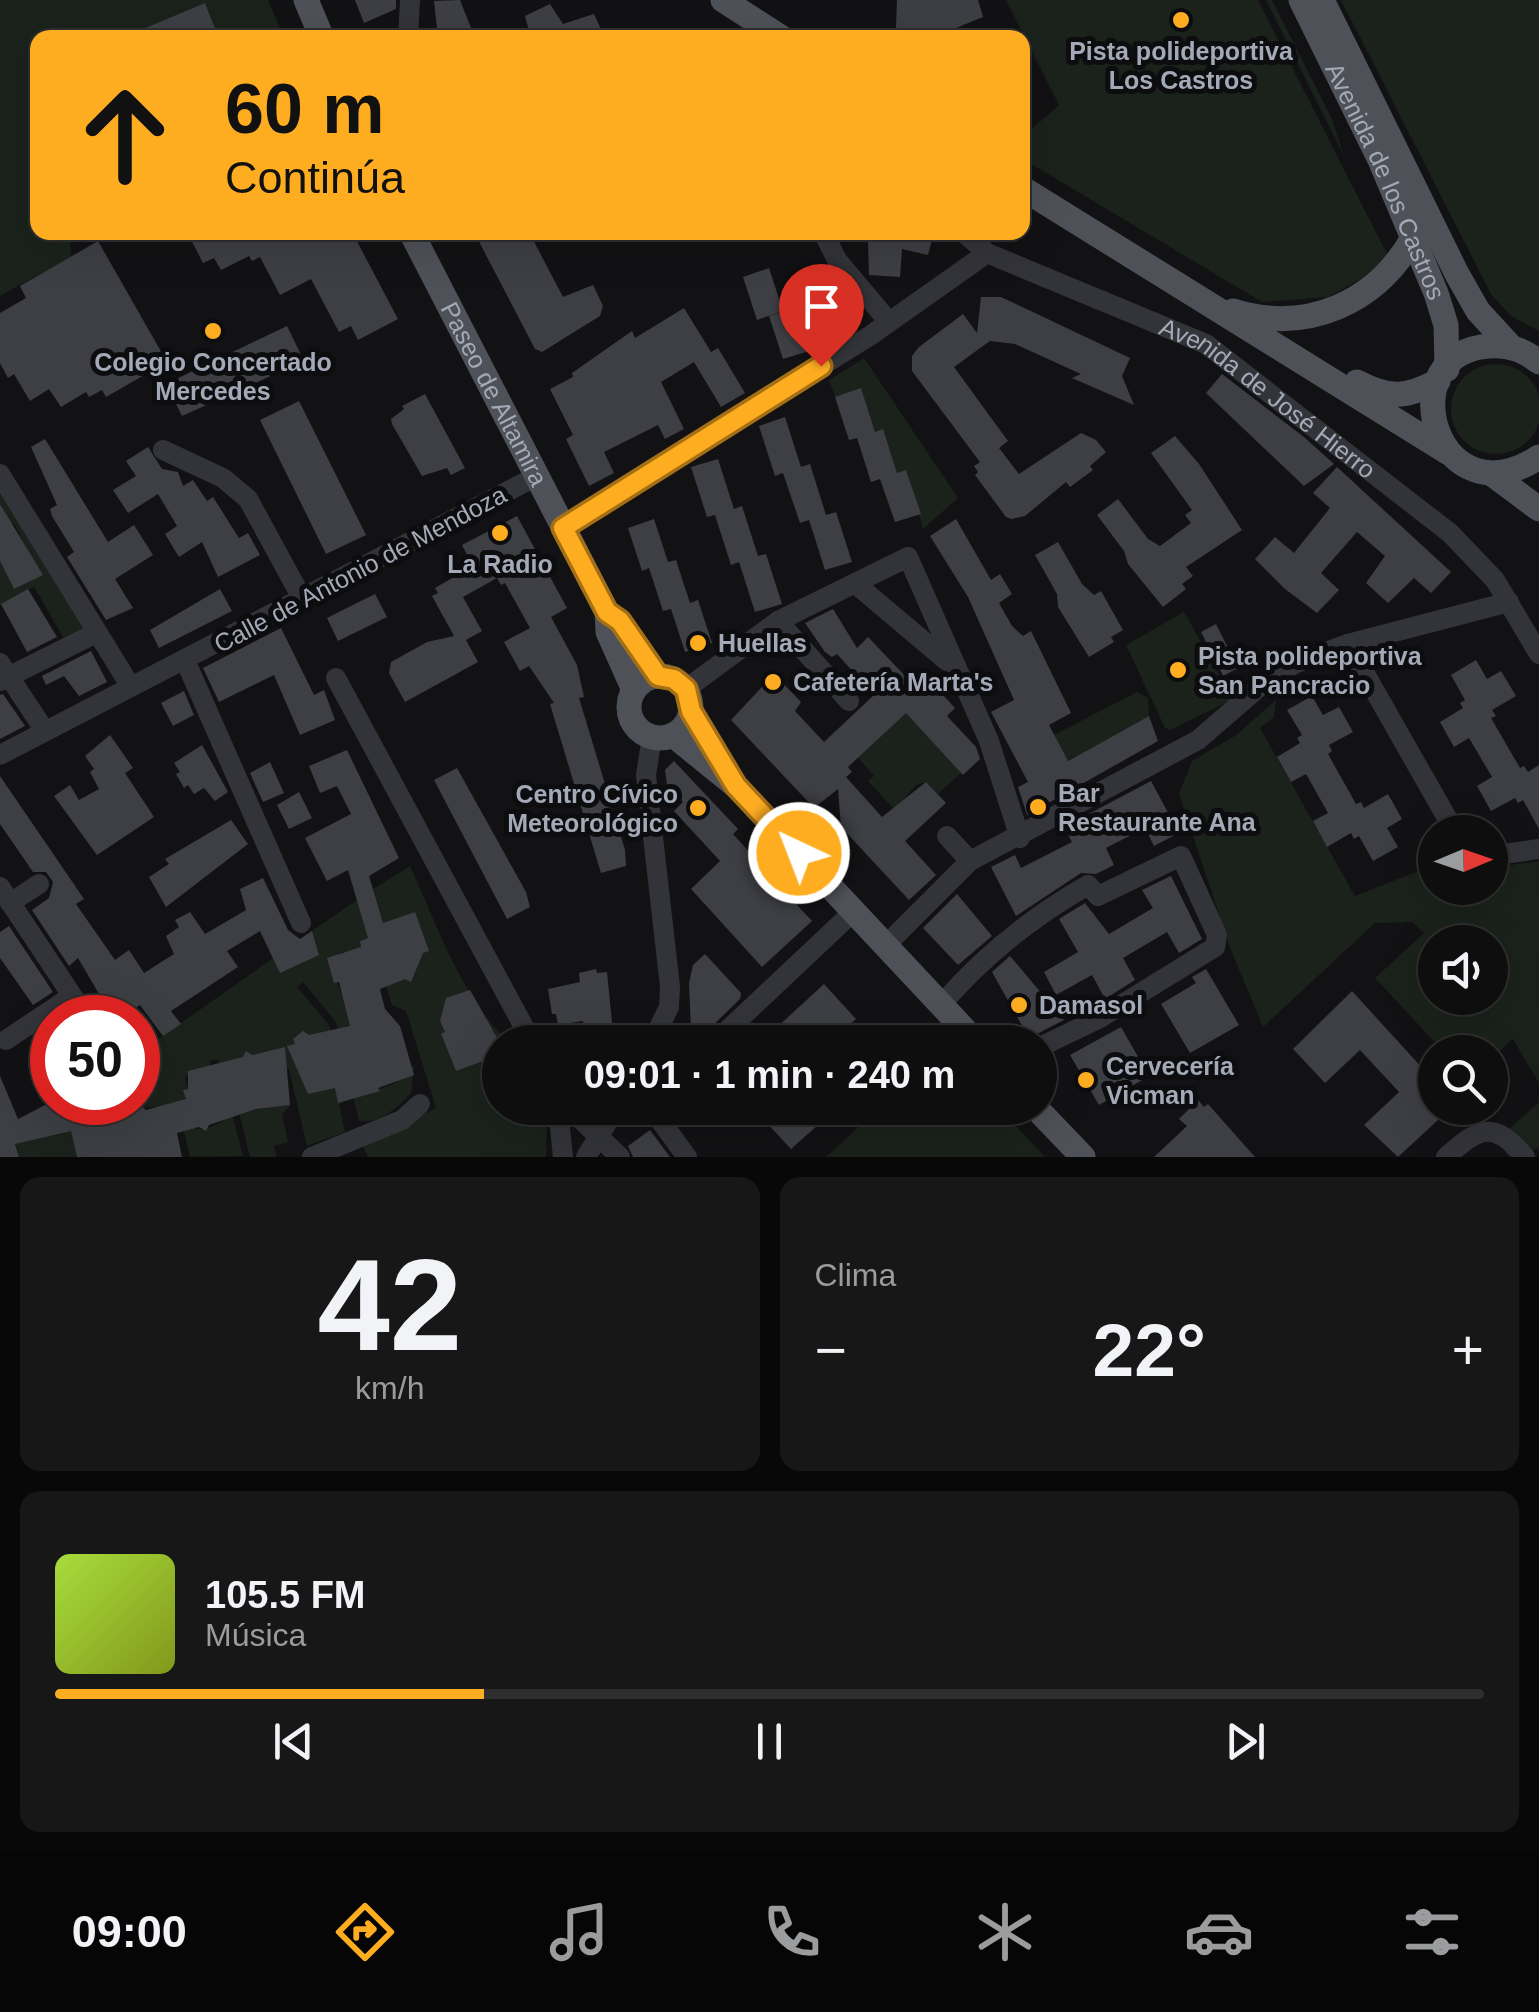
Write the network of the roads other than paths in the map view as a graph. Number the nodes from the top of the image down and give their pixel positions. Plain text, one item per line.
1 (306, 0) edge
2 (410, 0) edge
3 (723, 0) edge
4 (1301, 0) edge
5 (1322, 0) edge
6 (319, 30) edge
7 (408, 30) edge
8 (770, 30) edge
9 (1030, 193) edge
10 (1414, 236) junction
11 (414, 240) edge
12 (827, 240) edge
13 (973, 240) edge
14 (988, 253) junction
15 (1203, 302) junction
16 (890, 322) junction
17 (1512, 348) junction
18 (1539, 362) edge
19 (1306, 364) junction
20 (1442, 375) junction
21 (162, 450) dead end
22 (1448, 452) junction
23 (1539, 457) edge
24 (0, 474) edge
25 (1492, 474) junction
26 (535, 477) junction
27 (1539, 509) edge
28 (563, 528) junction
29 (857, 585) junction
30 (304, 600) junction
31 (1509, 602) junction
32 (607, 612) junction
33 (933, 616) junction
34 (778, 621) junction
35 (912, 626) junction
36 (96, 633) junction
37 (1348, 644) junction
38 (1539, 654) edge
39 (185, 660) junction
40 (956, 669) junction
41 (3, 674) edge
42 (658, 676) junction
43 (336, 678) dead end
44 (131, 687) junction
45 (634, 690) junction
46 (688, 700) junction
47 (849, 701) dead end
48 (45, 731) junction
49 (662, 736) junction
50 (0, 755) edge
51 (736, 786) junction
52 (1444, 815) edge
53 (946, 836) dead end
54 (1020, 838) junction
55 (1539, 849) edge
56 (1508, 853) edge
57 (970, 861) junction
58 (39, 884) dead end
59 (5, 895) edge
60 (854, 911) junction
61 (301, 923) dead end
62 (886, 945) junction
63 (71, 995) edge
64 (942, 1005) junction
65 (30, 1024) edge
66 (523, 1025) edge
67 (660, 1025) edge
68 (733, 1025) edge
69 (960, 1025) edge
70 (1057, 1039) edge
71 (2, 1043) edge
72 (420, 1104) dead end
73 (561, 1125) edge
74 (578, 1125) edge
75 (605, 1125) edge
76 (663, 1125) edge
77 (1052, 1125) edge
78 (562, 1133) junction
79 (590, 1149) edge
80 (312, 1157) edge
81 (562, 1157) edge
82 (620, 1157) edge
83 (687, 1157) edge
84 (1083, 1157) edge
85 (1446, 1157) edge
86 (1525, 1157) edge

1 - 6 main road
2 - 7 street
3 - 8 main road
4 - 10 main road, Avenida de los Castros
5 - 17 main road, Avenida de los Castros
9 - 15 main road, Avenida de José Hierro
10 - 15 main road, Avenida de José Hierro
10 - 20 main road, Avenida de los Castros
11 - 26 main road, Paseo de Altamira
12 - 16 street
13 - 14 street, Avenida de José Hierro
14 - 16 street
14 - 31 street, Avenida de José Hierro
15 - 19 main road, Avenida de José Hierro
16 - 28 street
17 - 18 main road
17 - 20 main road, Avenida de José Hierro
19 - 20 main road, Avenida de José Hierro
19 - 22 main road, Avenida de José Hierro
20 - 22 main road, Avenida de los Castros
21 - 30 street
22 - 25 main road, Avenida de José Hierro
23 - 25 main road
24 - 36 street
25 - 27 main road
26 - 28 main road, Paseo de Altamira
26 - 30 street, Calle de Antonio de Mendoza
28 - 32 main road, Paseo de Altamira
29 - 33 street
29 - 34 street
29 - 35 street
30 - 39 street, Calle de Antonio de Mendoza
31 - 37 street
31 - 38 street
32 - 42 main road, Paseo de Altamira
32 - 45 main road, Paseo de Altamira
33 - 35 street
33 - 40 street
34 - 46 street
34 - 47 street
35 - 40 street
36 - 41 street
36 - 44 street
37 - 52 street
37 - 54 street
39 - 44 street, Calle de Antonio de Mendoza
39 - 61 street, Calle de Antonio de Mendoza
40 - 54 street
41 - 48 street
42 - 45 main road
42 - 46 main road
43 - 66 street
44 - 48 street, Calle de Antonio de Mendoza
45 - 49 main road
46 - 49 main road
46 - 51 main road
48 - 50 street, Calle de Antonio de Mendoza
49 - 51 main road
49 - 67 street
51 - 60 main road
53 - 57 street
54 - 57 street
55 - 56 street
57 - 62 street
58 - 59 street
59 - 63 street
60 - 62 main road
60 - 68 street
62 - 64 main road
64 - 69 main road
64 - 70 street
65 - 71 street
72 - 80 street
73 - 78 street
74 - 79 street
75 - 79 street
76 - 83 street
77 - 84 main road
78 - 79 street
78 - 81 street
79 - 82 street
85 - 86 street

